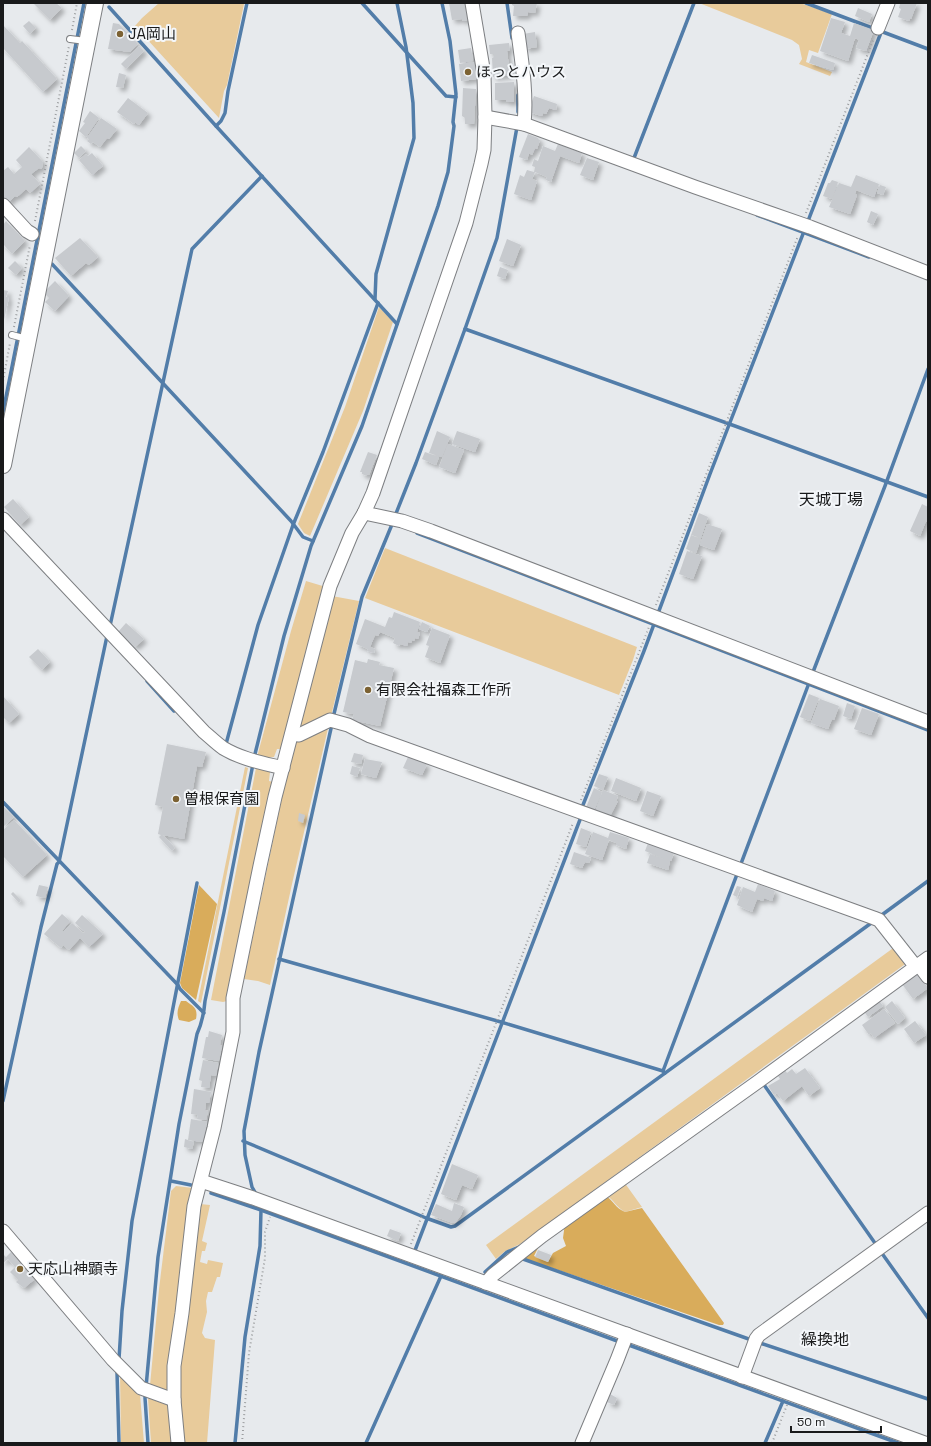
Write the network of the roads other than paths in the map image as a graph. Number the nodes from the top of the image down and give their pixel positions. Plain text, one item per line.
1 (95, 3) edge
2 (472, 3) edge
3 (888, 3) edge
4 (877, 30) road end
5 (518, 33) dead end
6 (71, 39) road end
7 (85, 41) junction
8 (485, 117) junction
9 (524, 124) junction
10 (3, 205) edge
11 (40, 235) junction
12 (928, 273) edge
13 (3, 465) edge
14 (364, 513) junction
15 (3, 519) edge
16 (928, 722) edge
17 (292, 734) junction
18 (283, 768) junction
19 (917, 963) edge
20 (928, 977) edge
21 (201, 1181) junction
22 (928, 1214) edge
23 (3, 1231) edge
24 (486, 1283) junction
25 (624, 1340) junction
26 (740, 1376) junction
27 (174, 1400) junction
28 (178, 1443) edge
29 (582, 1443) edge
30 (925, 1443) edge

1 - 7 street
2 - 8 street
3 - 4 street
5 - 9 street
6 - 7 lane
7 - 11 street
8 - 9 street
8 - 14 street
9 - 12 street
10 - 11 street
11 - 13 street
14 - 16 street
14 - 17 street
15 - 18 street
17 - 18 street
17 - 19 street
18 - 21 street
19 - 20 street
19 - 24 street
21 - 24 street
21 - 27 street
22 - 26 street
23 - 27 street
24 - 25 street
25 - 26 street
25 - 29 street
26 - 30 street
27 - 28 street

